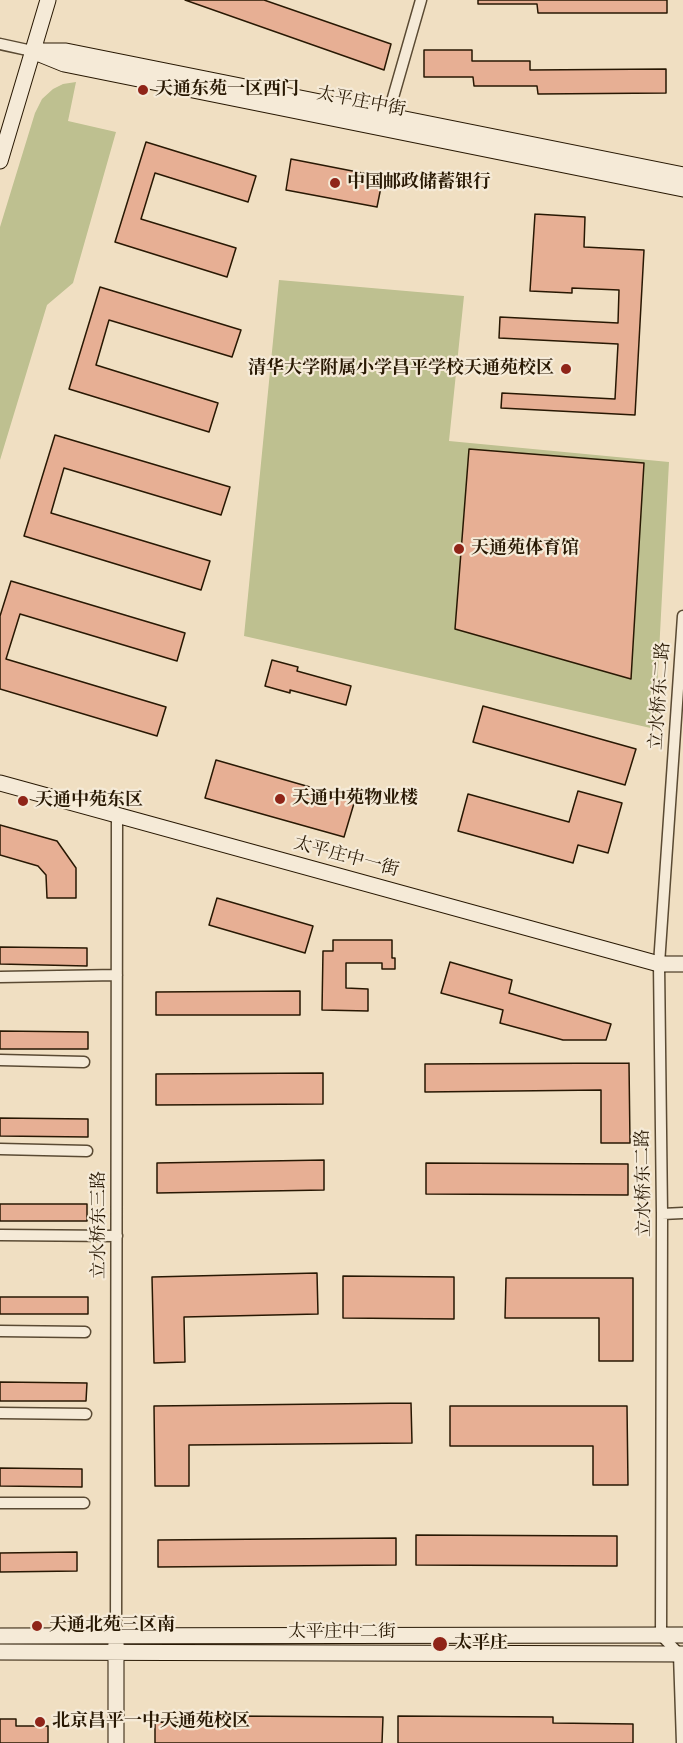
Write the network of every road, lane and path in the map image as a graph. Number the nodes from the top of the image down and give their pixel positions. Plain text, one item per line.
1 (48, 0) edge
2 (422, 0) edge
3 (0, 44) edge
4 (32, 51) junction
5 (388, 115) junction
6 (0, 161) edge
7 (683, 175) edge
8 (683, 189) edge
9 (683, 616) edge
10 (0, 783) edge
11 (117, 815) junction
12 (659, 964) junction
13 (683, 964) edge
14 (117, 975) junction
15 (0, 977) edge
16 (0, 1060) edge
17 (84, 1062) dead end
18 (0, 1149) edge
19 (87, 1151) dead end
20 (683, 1213) edge
21 (662, 1214) junction
22 (0, 1235) edge
23 (117, 1236) junction
24 (0, 1331) edge
25 (85, 1332) dead end
26 (0, 1413) edge
27 (86, 1414) dead end
28 (0, 1503) edge
29 (84, 1503) dead end
30 (116, 1635) junction
31 (661, 1635) junction
32 (683, 1635) edge
33 (0, 1636) edge
34 (116, 1651) junction
35 (0, 1652) edge
36 (681, 1654) edge
37 (117, 1743) edge
38 (682, 1743) edge

1 - 4 main road
2 - 5 street
3 - 4 street, 太平庄中街
4 - 5 main road, 太平庄中街
4 - 6 main road
4 - 8 main road, 太平庄中街
5 - 7 main road, 太平庄中街
9 - 12 street, 立水桥东二路
10 - 11 main road, 太平庄中一街
11 - 12 main road, 太平庄中一街
11 - 14 street, 立水桥东三路
12 - 13 main road, 太平庄中一街
12 - 21 street, 立水桥东二路
14 - 15 street
14 - 23 street, 立水桥东三路
16 - 17 street
18 - 19 street
20 - 21 street
21 - 31 street, 立水桥东二路
22 - 23 street
23 - 30 street, 立水桥东三路
24 - 25 street
26 - 27 street
28 - 29 street
30 - 31 main road, 太平庄中二街
30 - 33 main road, 太平庄中二街
30 - 34 main road
31 - 32 main road, 太平庄中二街
31 - 36 street
34 - 35 main road, 太平庄中二街
34 - 36 main road, 太平庄中二街
34 - 37 main road
36 - 38 street

